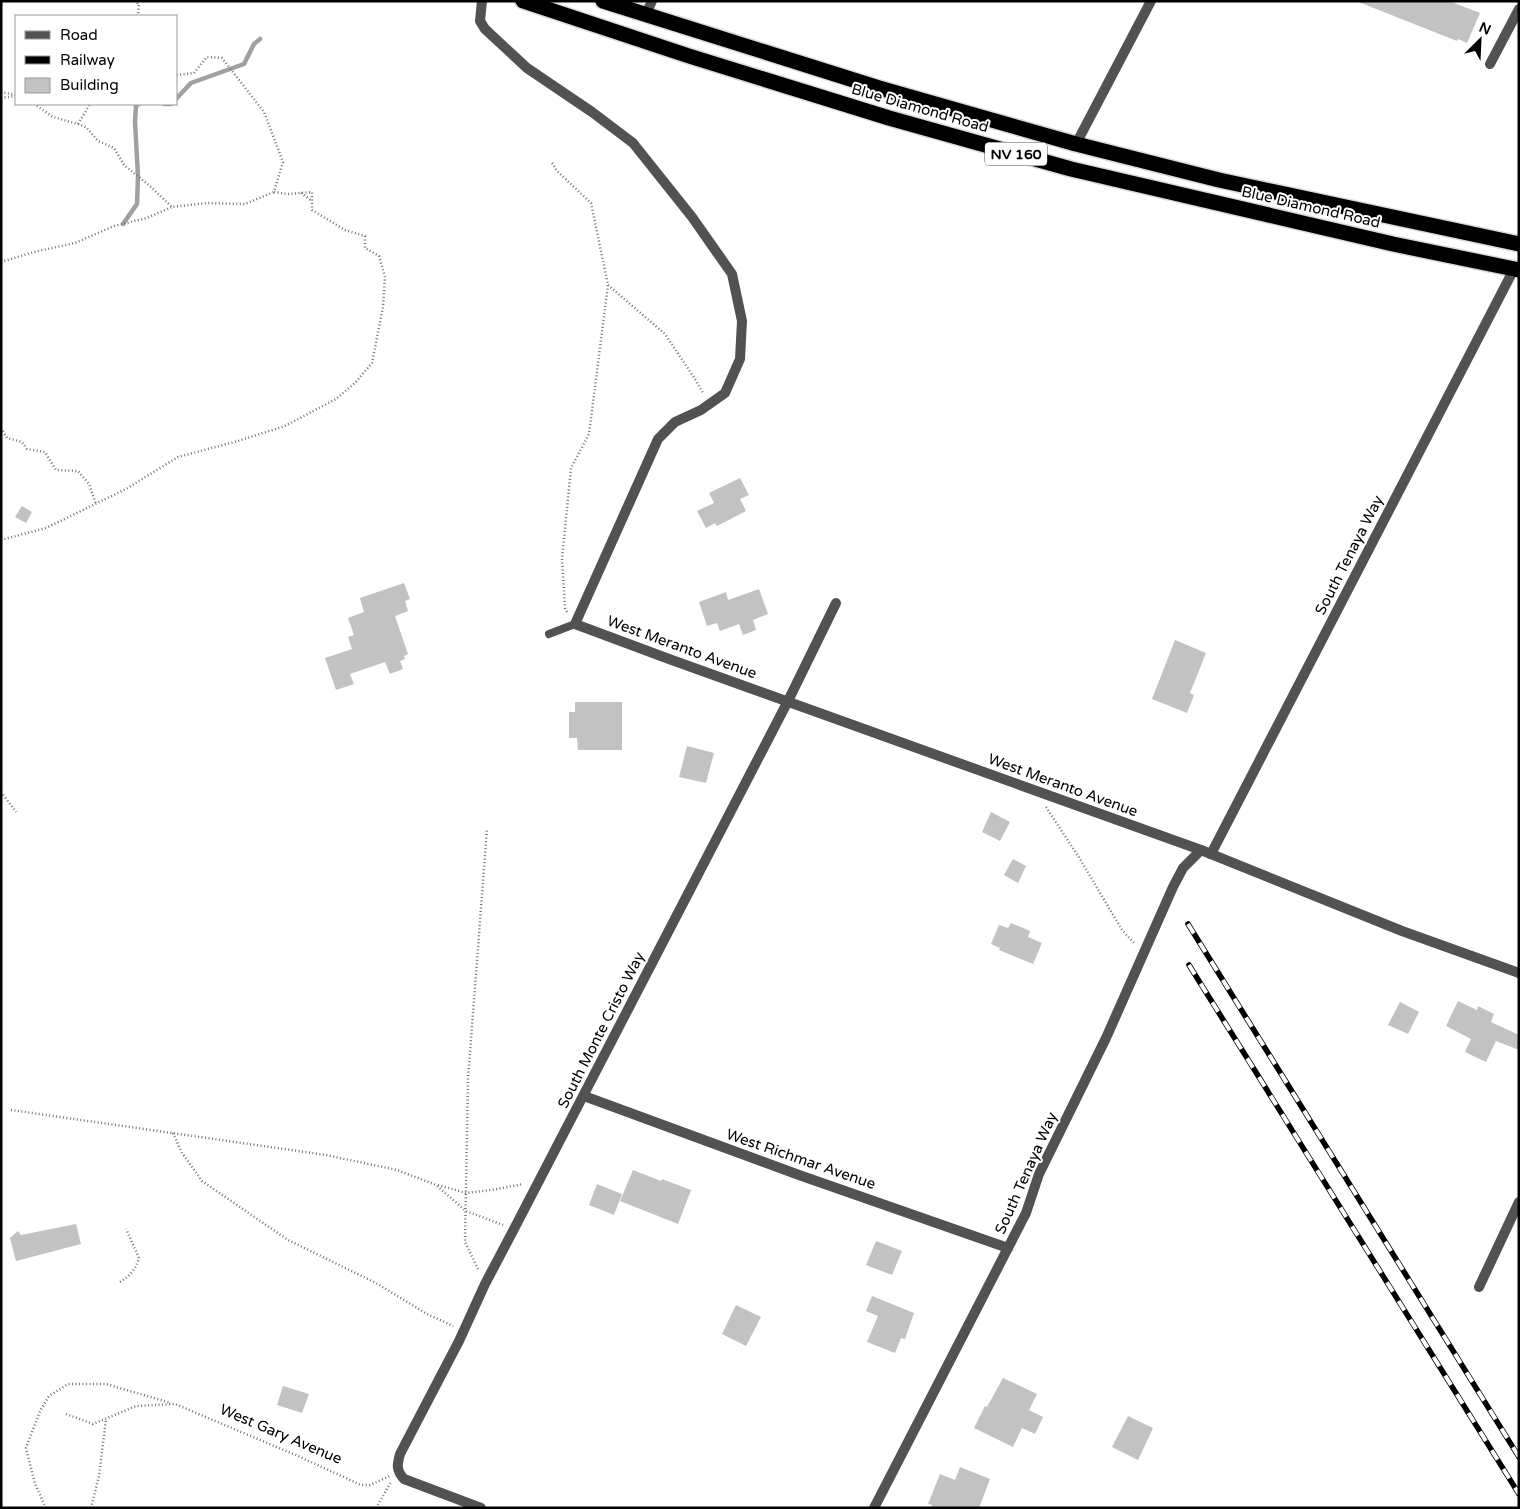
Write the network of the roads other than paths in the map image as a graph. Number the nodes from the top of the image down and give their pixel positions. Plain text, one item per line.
1 (482, 1) edge
2 (522, 1) edge
3 (603, 1) edge
4 (652, 1) edge
5 (1151, 1) edge
6 (1519, 9) edge
7 (645, 16) junction
8 (1490, 64) dead end
9 (1076, 144) junction
10 (1519, 244) edge
11 (1516, 270) edge
12 (836, 603) dead end
13 (575, 624) junction
14 (549, 634) dead end
15 (788, 701) junction
16 (1201, 850) junction
17 (1212, 854) junction
18 (1519, 973) edge
19 (584, 1096) junction
20 (1519, 1202) edge
21 (1008, 1248) junction
22 (1479, 1287) dead end
23 (481, 1508) edge
24 (874, 1508) edge

1 - 13 street
2 - 11 highway, Blue Diamond Road / NV 160
3 - 7 highway, Blue Diamond Road / NV 160
4 - 7 street
5 - 9 street
6 - 8 street
7 - 9 highway, Blue Diamond Road / NV 160
9 - 10 highway, Blue Diamond Road / NV 160
11 - 17 street, South Tenaya Way
12 - 15 street, South Monte Cristo Way
13 - 14 lane
13 - 15 street, West Meranto Avenue
15 - 16 street, West Meranto Avenue
15 - 19 street, South Monte Cristo Way
16 - 17 street, West Meranto Avenue
16 - 21 street, South Tenaya Way
17 - 18 street, West Meranto Avenue
19 - 21 street, West Richmar Avenue
19 - 23 street, South Monte Cristo Way
20 - 22 street
21 - 24 street, South Tenaya Way

